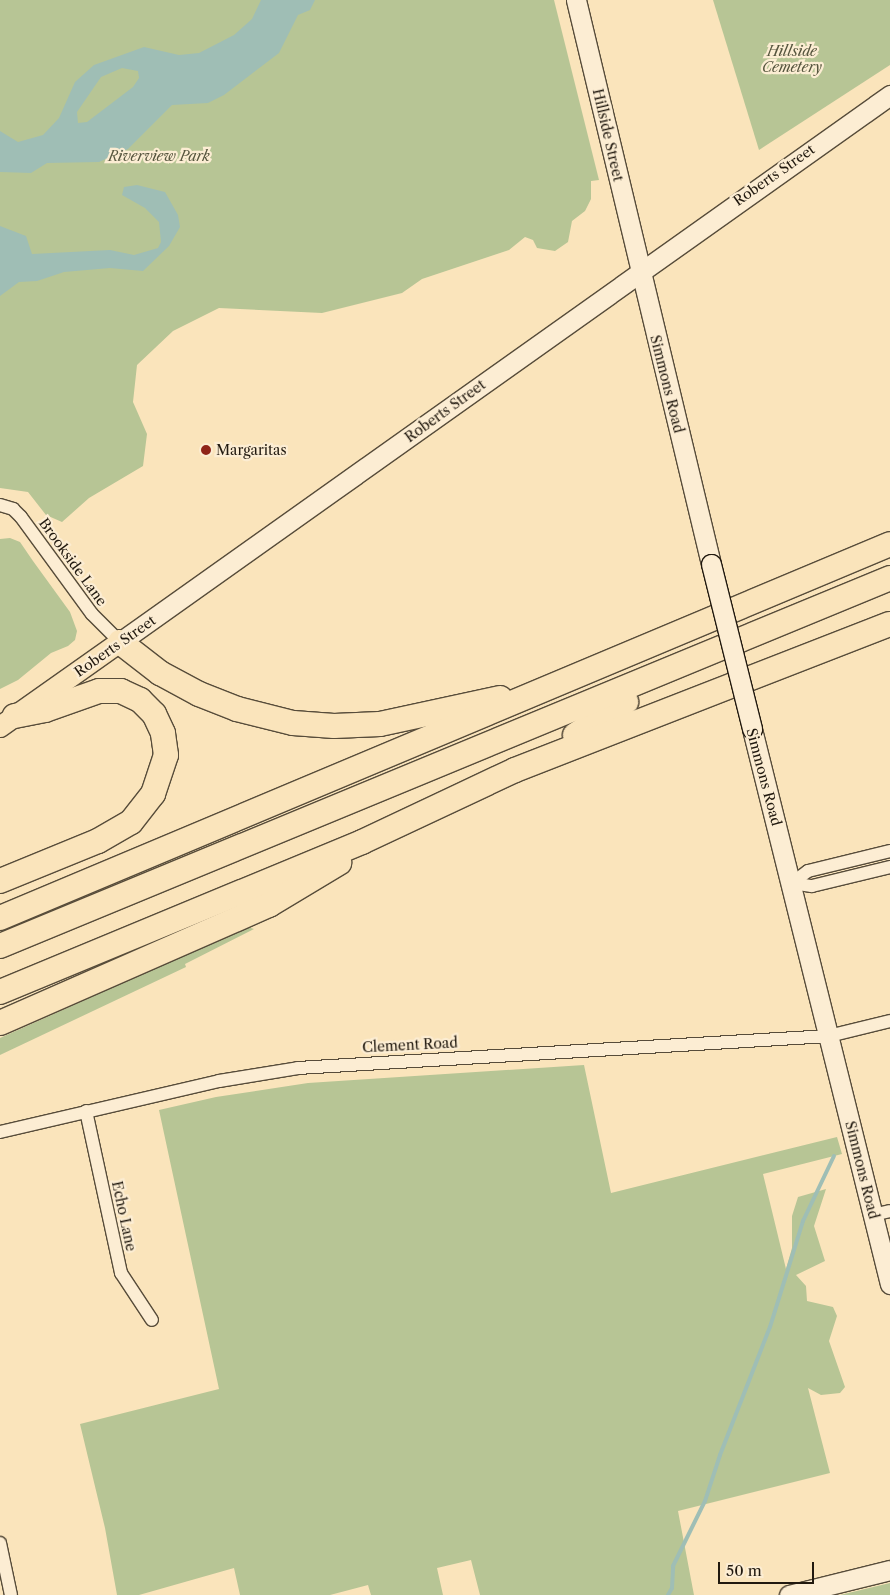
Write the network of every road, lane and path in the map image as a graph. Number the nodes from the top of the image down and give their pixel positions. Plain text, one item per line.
1 (576, 0) edge
2 (890, 95) edge
3 (640, 270) junction
4 (0, 505) edge
5 (890, 544) edge
6 (890, 578) edge
7 (890, 593) edge
8 (890, 624) edge
9 (120, 642) junction
10 (536, 693) junction
11 (626, 702) junction
12 (8, 721) edge
13 (515, 770) junction
14 (362, 842) junction
15 (890, 851) edge
16 (890, 867) edge
17 (0, 882) edge
18 (792, 883) junction
19 (0, 918) edge
20 (0, 946) edge
21 (0, 960) edge
22 (0, 992) edge
23 (890, 1021) edge
24 (0, 1023) edge
25 (829, 1036) junction
26 (86, 1111) junction
27 (0, 1132) edge
28 (881, 1213) edge
29 (890, 1284) edge
30 (152, 1320) dead end
31 (0, 1544) edge
32 (890, 1570) edge
33 (11, 1595) edge
34 (789, 1595) edge

1 - 3 main road, Hillside Street
2 - 3 main road, Roberts Street
3 - 9 main road, Roberts Street
3 - 18 main road, Simmons Road, bridge
4 - 9 street, Brookside Lane
5 - 10 highway
6 - 20 highway
7 - 11 highway
8 - 13 highway
9 - 10 highway
9 - 12 main road, Roberts Street
10 - 19 highway
11 - 13 highway
11 - 21 highway
12 - 17 highway
13 - 14 highway
14 - 22 highway
14 - 24 highway
15 - 18 street
16 - 18 street
18 - 25 main road, Simmons Road
23 - 25 street, Clement Road
25 - 26 street, Clement Road
25 - 28 main road, Simmons Road
26 - 27 street, Clement Road
26 - 30 street, Echo Lane
28 - 29 main road, Simmons Road
31 - 33 street
32 - 34 main road

